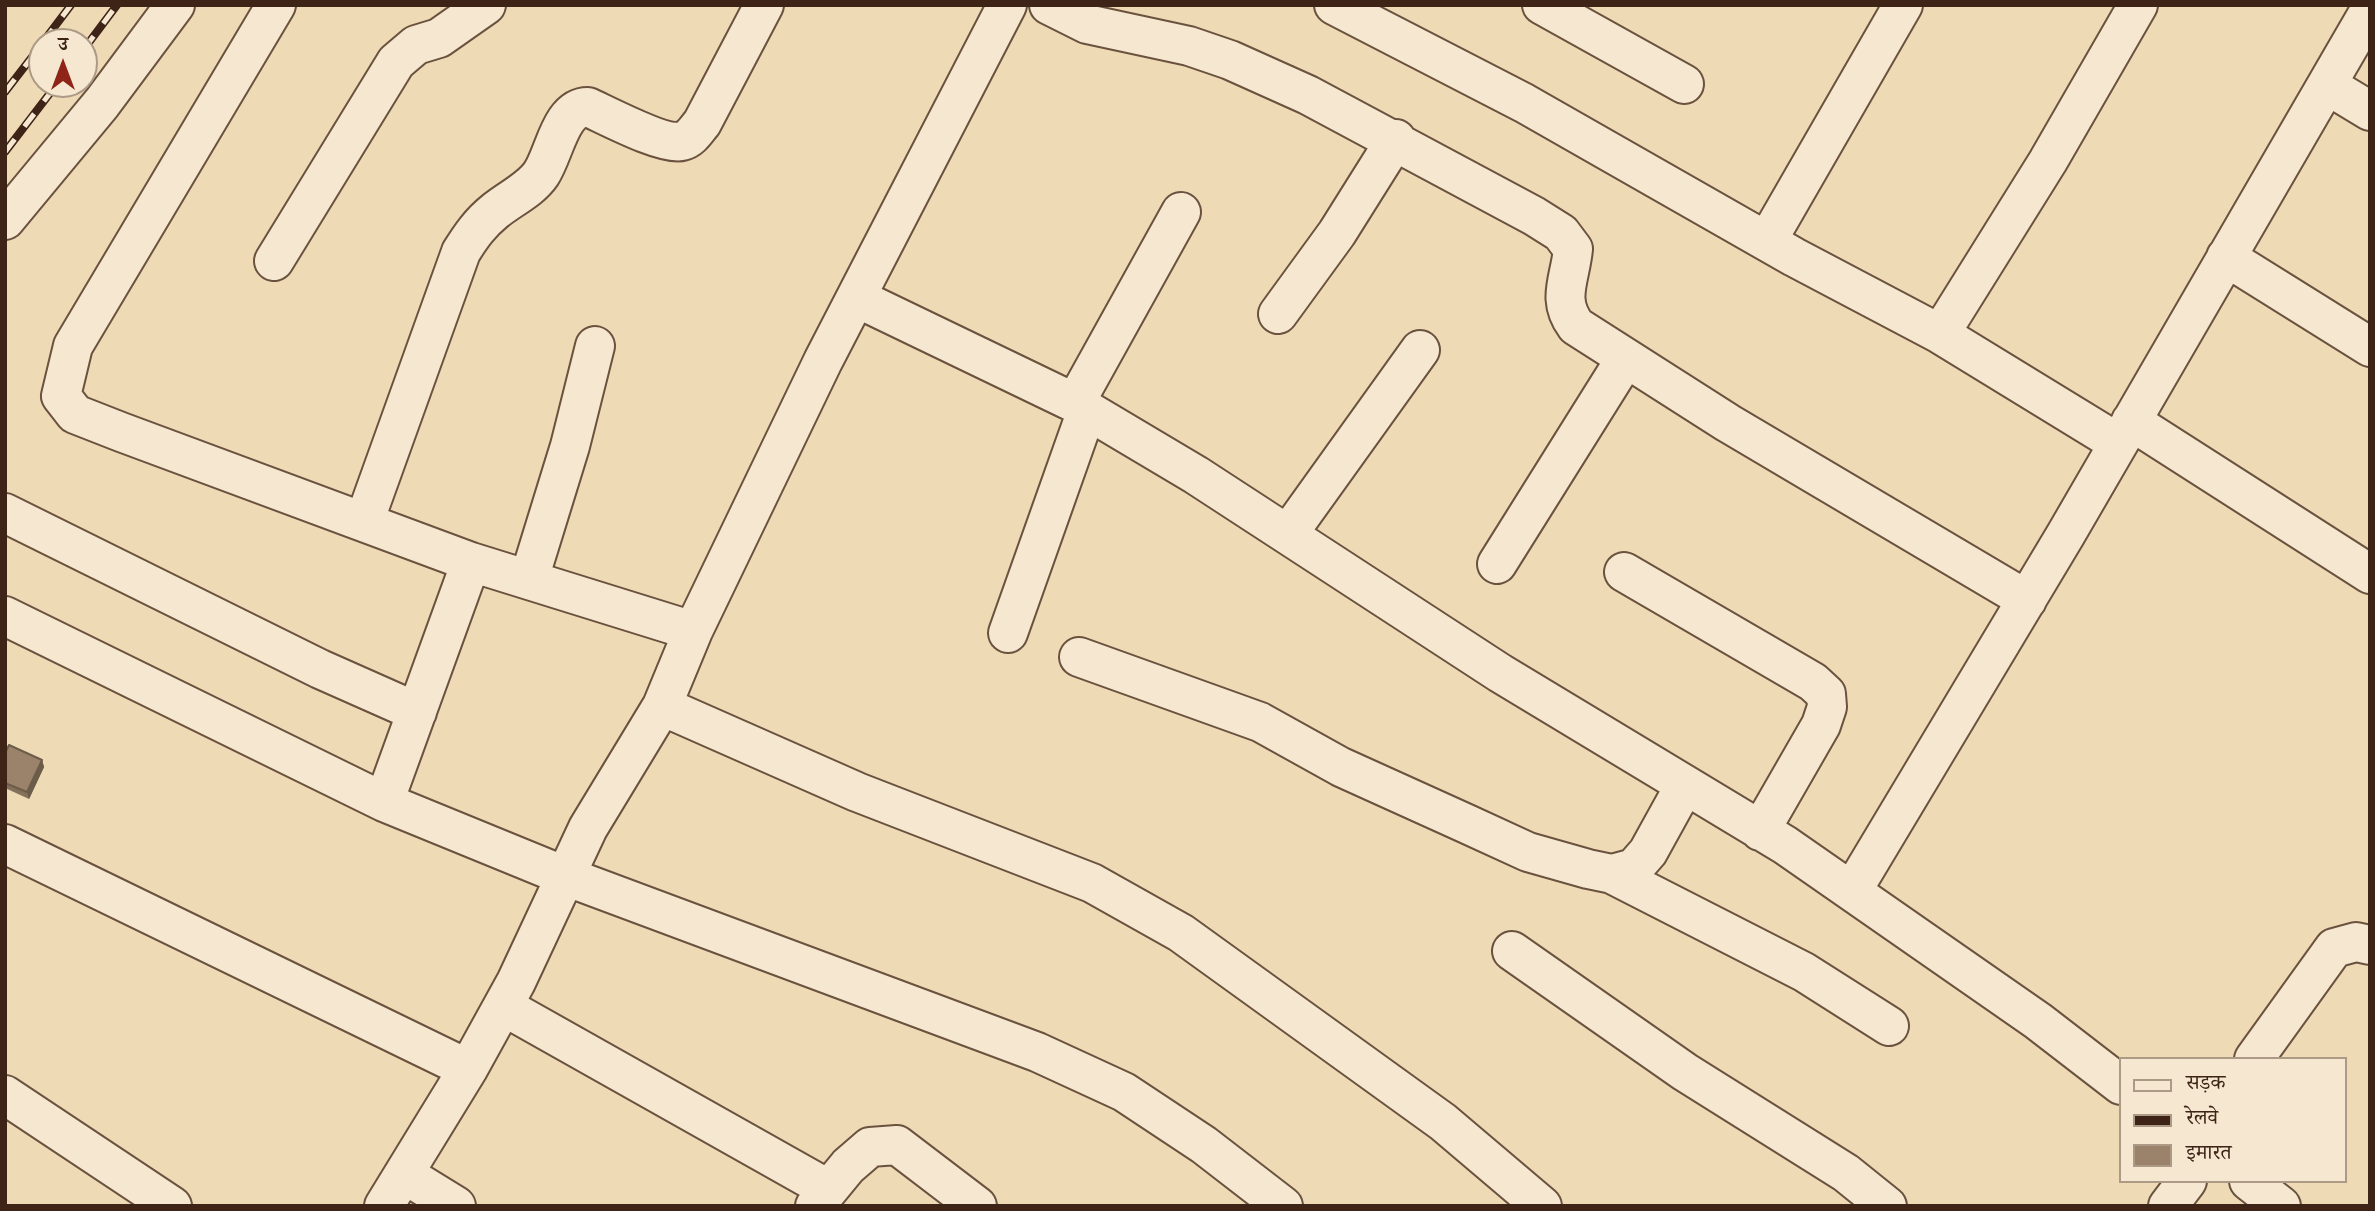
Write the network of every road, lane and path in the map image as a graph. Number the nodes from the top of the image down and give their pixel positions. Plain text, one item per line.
1 (175, 5) edge
2 (276, 5) edge
3 (486, 5) edge
4 (764, 5) edge
5 (1007, 5) edge
6 (1049, 5) edge
7 (1334, 5) edge
8 (1542, 5) edge
9 (1903, 5) edge
10 (2138, 5) edge
11 (2370, 10) edge
12 (1684, 84) dead end
13 (2327, 85) junction
14 (2370, 111) edge
15 (1396, 139) junction
16 (1181, 212) dead end
17 (5, 220) edge
18 (1767, 241) junction
19 (2227, 257) junction
20 (274, 261) dead end
21 (857, 298) junction
22 (1278, 314) dead end
23 (1940, 334) junction
24 (595, 346) dead end
25 (2370, 347) edge
26 (1420, 350) dead end
27 (1626, 358) junction
28 (1081, 407) junction
29 (2125, 432) junction
30 (5, 513) edge
31 (364, 522) junction
32 (1288, 534) junction
33 (471, 562) junction
34 (1497, 564) dead end
35 (1624, 572) dead end
36 (2370, 574) edge
37 (528, 579) junction
38 (2027, 600) junction
39 (5, 616) edge
40 (693, 631) junction
41 (1008, 633) dead end
42 (1079, 657) dead end
43 (662, 706) junction
44 (417, 712) junction
45 (1685, 785) junction
46 (384, 802) junction
47 (1760, 831) junction
48 (5, 844) edge
49 (1612, 874) junction
50 (565, 876) junction
51 (1852, 891) junction
52 (2370, 945) edge
53 (1512, 951) dead end
54 (503, 1006) junction
55 (1889, 1026) dead end
56 (2255, 1057) edge
57 (468, 1069) junction
58 (2120, 1084) edge
59 (5, 1095) edge
60 (2185, 1183) edge
61 (2252, 1183) edge
62 (394, 1190) edge
63 (822, 1197) edge
64 (156, 1201) edge
65 (456, 1206) edge
66 (977, 1206) edge
67 (1283, 1206) edge
68 (1542, 1206) edge
69 (1887, 1206) edge
70 (2168, 1206) edge
71 (2281, 1206) edge

1 - 17 street
2 - 31 street
3 - 20 street
4 - 31 street
5 - 21 street
6 - 15 street
7 - 18 street
8 - 12 street
9 - 18 street
10 - 23 street
11 - 13 street
13 - 14 street
13 - 19 street
15 - 22 street
15 - 27 street
16 - 28 street
18 - 23 street
19 - 25 street
19 - 29 street
21 - 28 street
21 - 40 street
23 - 29 street
24 - 37 street
26 - 32 street
27 - 34 street
27 - 38 street
28 - 32 street
28 - 41 street
29 - 36 street
29 - 38 street
30 - 44 street
31 - 33 street
32 - 45 street
33 - 37 street
33 - 44 street
35 - 47 street
37 - 40 street
38 - 51 street
39 - 46 street
40 - 43 street
42 - 49 street
43 - 50 street
43 - 68 street
44 - 46 street
45 - 47 street
45 - 49 street
46 - 50 street
47 - 51 street
48 - 57 street
49 - 55 street
50 - 54 street
50 - 67 street
51 - 58 street
52 - 56 street
53 - 69 street
54 - 57 street
54 - 63 street
57 - 62 street
59 - 64 street
60 - 70 street
61 - 71 street
62 - 65 street
63 - 66 street

